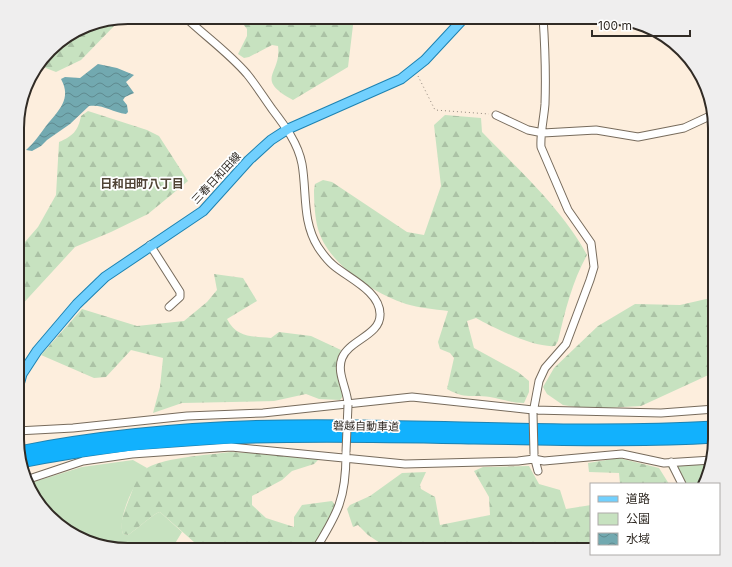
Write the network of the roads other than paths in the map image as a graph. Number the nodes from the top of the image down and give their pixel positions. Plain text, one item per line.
1 (192, 24) edge
2 (459, 24) edge
3 (543, 24) edge
4 (496, 116) road end
5 (707, 117) edge
6 (288, 129) junction
7 (543, 133) junction
8 (150, 246) junction
9 (169, 307) dead end
10 (24, 368) edge
11 (348, 405) junction
12 (708, 410) edge
13 (533, 412) junction
14 (708, 427) edge
15 (24, 431) edge
16 (708, 437) edge
17 (25, 451) edge
18 (346, 455) junction
19 (534, 456) junction
20 (705, 460) edge
21 (27, 461) edge
22 (671, 462) junction
23 (538, 471) dead end
24 (32, 478) edge
25 (682, 483) edge
26 (319, 543) edge

1 - 6 street
2 - 6 main road, 三春日和田線
3 - 7 street
4 - 7 street
5 - 7 street
6 - 8 main road, 三春日和田線
6 - 11 street
7 - 13 street
8 - 9 street
8 - 10 main road, 三春日和田線
11 - 13 street
11 - 15 street
11 - 18 street, bridge
12 - 13 street
13 - 19 street, bridge
14 - 17 highway, 磐越自動車道
16 - 21 highway, 磐越自動車道
18 - 19 street
18 - 24 street
18 - 26 street
19 - 22 street
19 - 23 street
20 - 22 street
22 - 25 street

